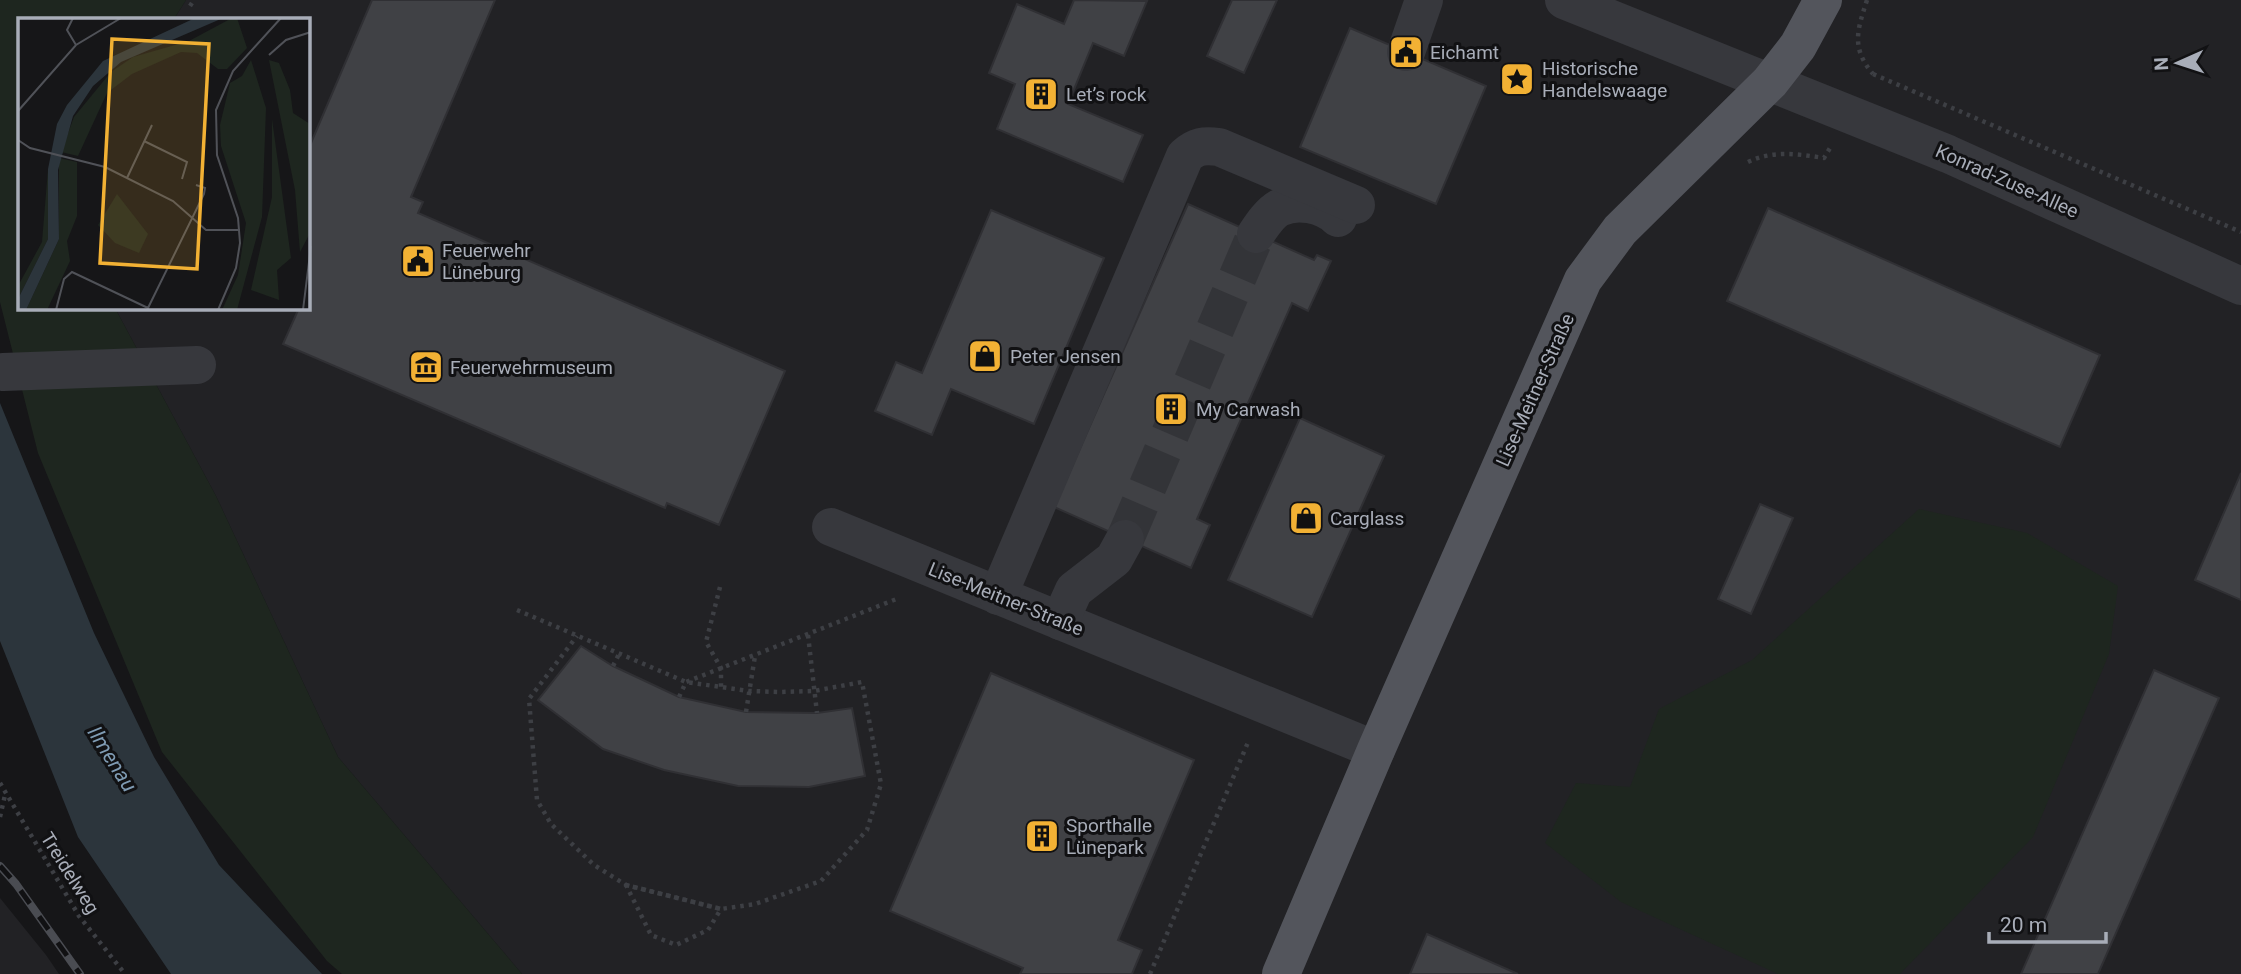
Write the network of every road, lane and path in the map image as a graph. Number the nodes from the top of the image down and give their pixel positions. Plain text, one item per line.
1 (194, 0) edge
2 (1424, 0) edge
3 (1564, 0) edge
4 (1823, 0) edge
5 (1867, 0) edge
6 (190, 6) dead end
7 (1406, 52) dead end
8 (1873, 74) junction
9 (1770, 82) junction
10 (1850, 113) junction
11 (1740, 166) dead end
12 (2241, 232) edge
13 (1256, 234) tunnel mouth
14 (2241, 286) edge
15 (197, 365) dead end
16 (3, 373) dead end
17 (831, 527) dead end
18 (1125, 539) tunnel mouth
19 (720, 587) dead end
20 (998, 596) junction
21 (898, 598) dead end
22 (517, 610) dead end
23 (1060, 621) junction
24 (808, 635) junction
25 (578, 636) junction
26 (619, 653) junction
27 (755, 656) junction
28 (613, 666) dead end
29 (722, 668) junction
30 (686, 682) junction
31 (720, 688) junction
32 (749, 691) junction
33 (814, 691) junction
34 (679, 697) dead end
35 (1264, 704) junction
36 (746, 712) dead end
37 (817, 713) dead end
38 (1376, 750) junction
39 (0, 783) edge
40 (5, 794) junction
41 (0, 817) edge
42 (626, 885) junction
43 (721, 909) junction
44 (125, 974) edge
45 (1150, 974) edge
46 (1281, 974) edge

1 - 6 path
2 - 7 street
3 - 9 street
4 - 9 main road, Lise-Meitner-Straße
5 - 8 path
8 - 10 path
8 - 12 path
9 - 10 street, Konrad-Zuse-Allee
9 - 38 main road, Lise-Meitner-Straße
10 - 11 path
10 - 14 street, Konrad-Zuse-Allee
13 - 20 street
15 - 16 street
17 - 20 street, Lise-Meitner-Straße
18 - 23 street
19 - 29 path
20 - 23 street, Lise-Meitner-Straße
21 - 24 path
22 - 25 path
23 - 35 street, Lise-Meitner-Straße
24 - 27 path
24 - 33 path
25 - 26 path
25 - 42 path
26 - 28 path
26 - 30 path
27 - 29 path
27 - 32 path
29 - 30 path
29 - 31 path
30 - 31 path
30 - 34 path
31 - 32 path
32 - 33 path
32 - 36 path
33 - 37 path
33 - 43 path
35 - 38 street, Lise-Meitner-Straße
35 - 45 path
38 - 46 main road, Lise-Meitner-Straße
39 - 40 path, Treidelweg
40 - 41 path
40 - 44 path, Treidelweg
42 - 43 path
42 - 43 path

